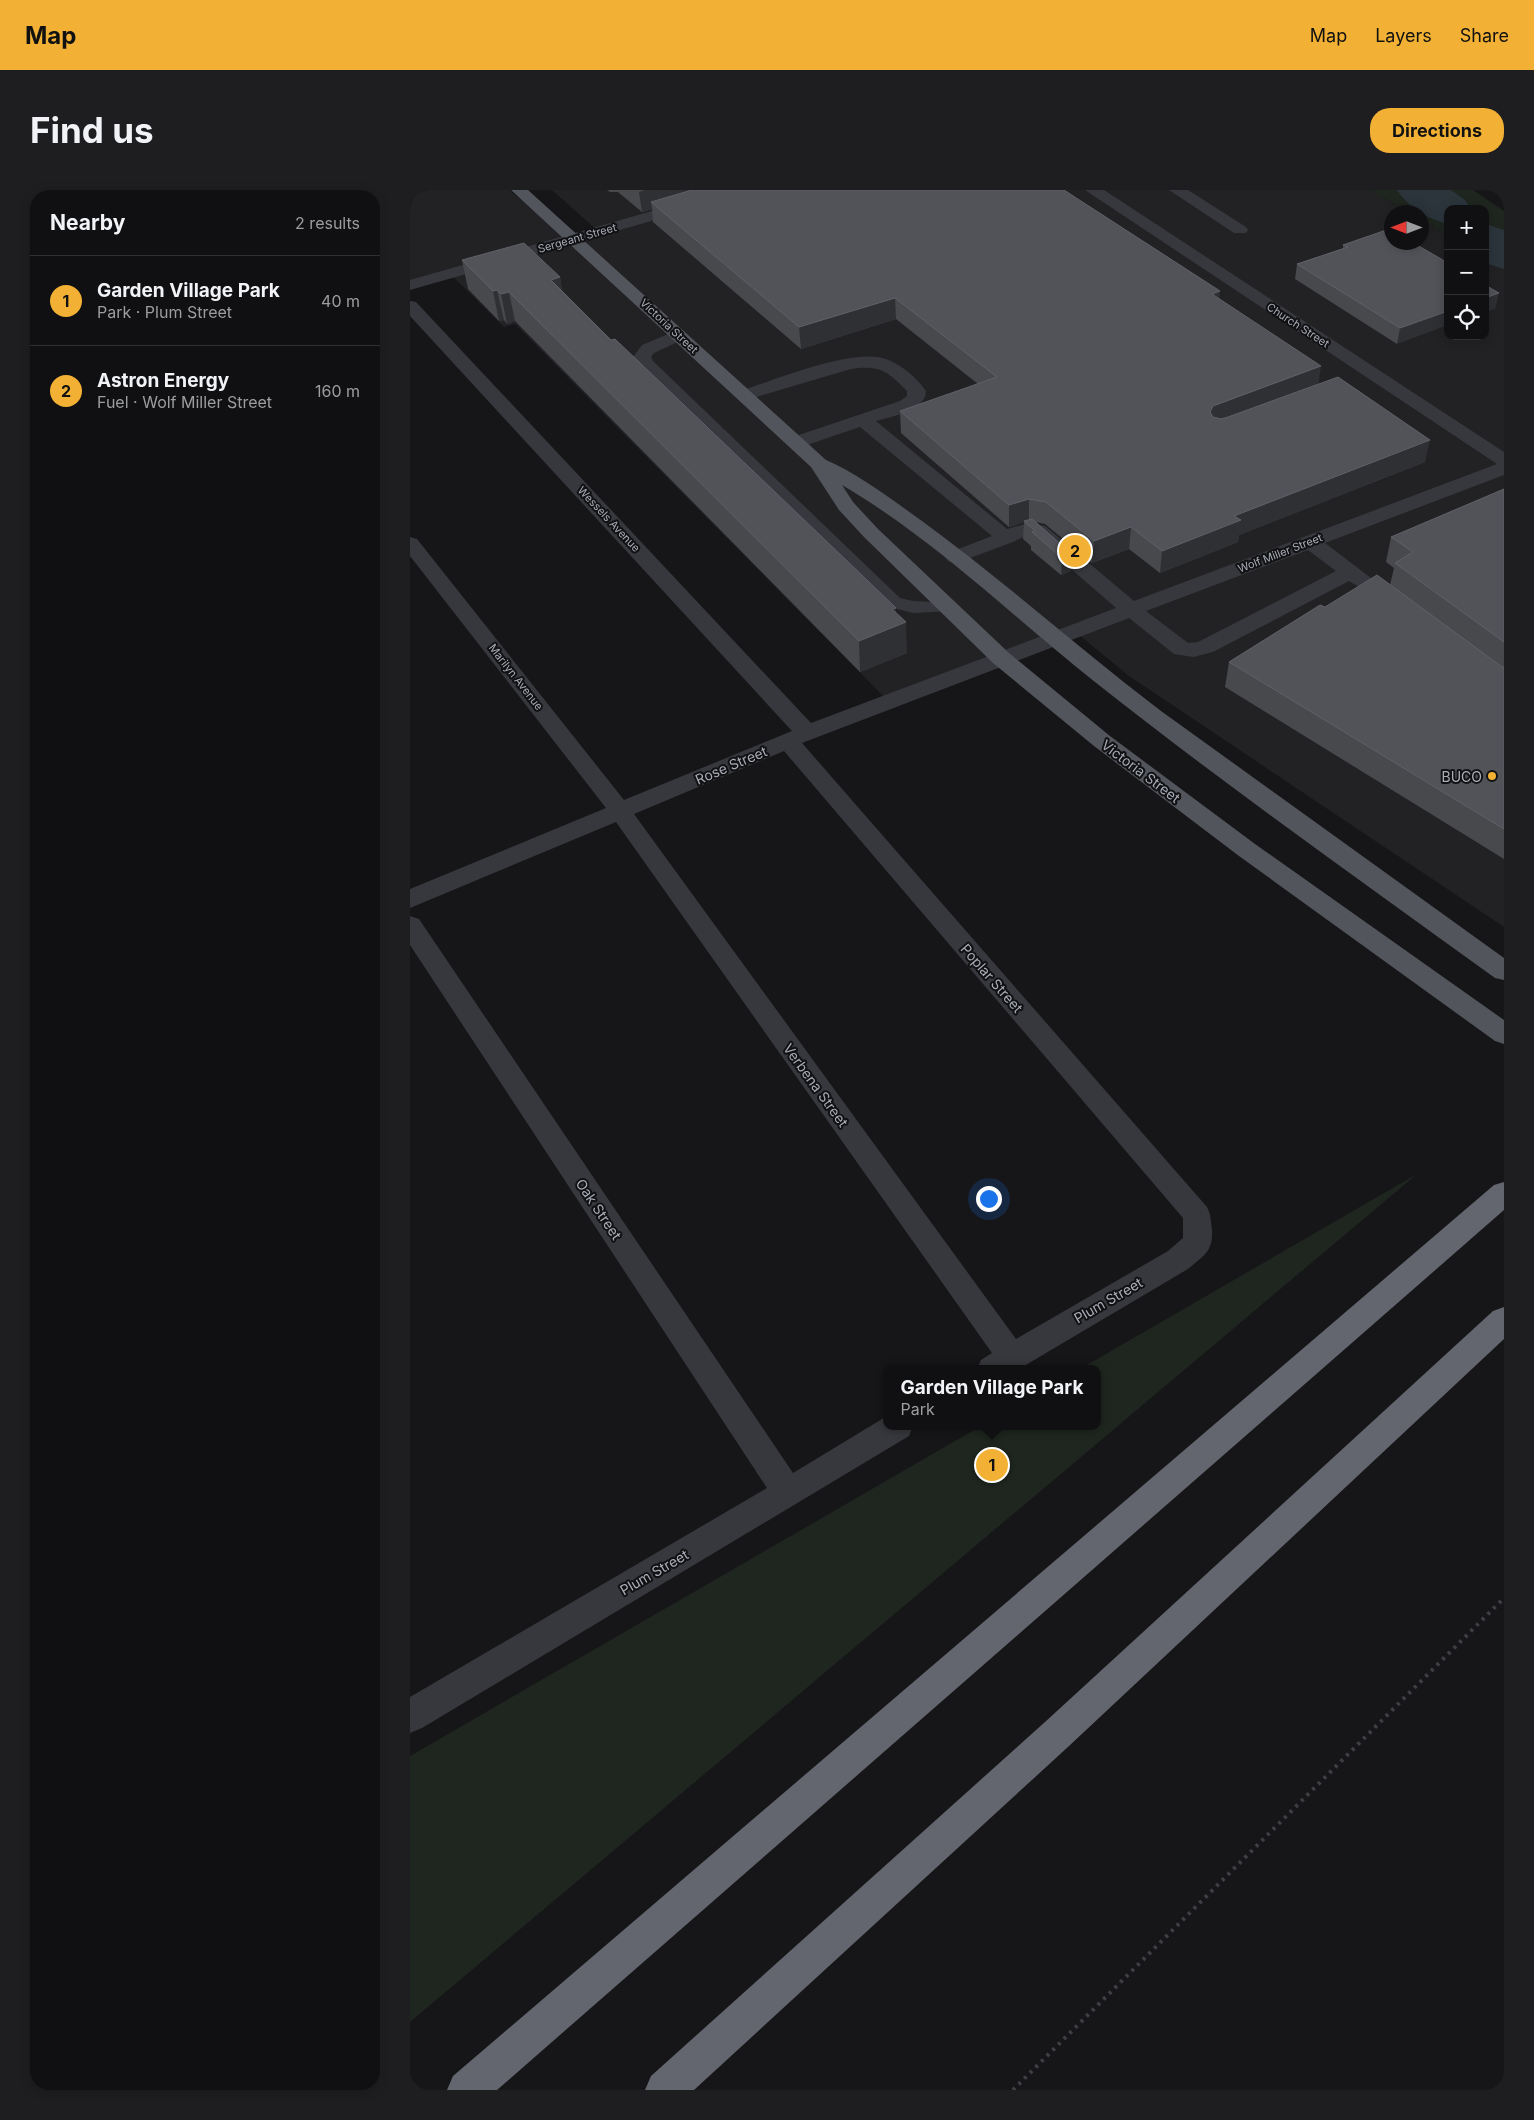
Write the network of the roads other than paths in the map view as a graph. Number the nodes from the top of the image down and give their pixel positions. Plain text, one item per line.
1 (519, 190) edge
2 (743, 190) edge
3 (1093, 190) edge
4 (1177, 190) edge
5 (715, 194) edge
6 (1240, 230) dead end
7 (573, 239) junction
8 (410, 285) edge
9 (410, 306) edge
10 (678, 335) junction
11 (1374, 375) junction
12 (1356, 382) dead end
13 (746, 395) junction
14 (863, 420) junction
15 (797, 442) junction
16 (1504, 460) edge
17 (818, 463) junction
18 (1504, 468) edge
19 (1006, 538) junction
20 (410, 543) edge
21 (1302, 545) junction
22 (955, 557) junction
23 (1341, 577) junction
24 (1381, 594) edge
25 (946, 607) junction
26 (1131, 610) junction
27 (1055, 639) junction
28 (1000, 658) junction
29 (797, 737) junction
30 (620, 813) junction
31 (410, 899) edge
32 (410, 924) edge
33 (1504, 971) edge
34 (1504, 1034) edge
35 (1504, 1193) edge
36 (1197, 1215) joint
37 (1504, 1320) edge
38 (1002, 1363) edge
39 (891, 1430) edge
40 (788, 1493) junction
41 (410, 1716) edge
42 (467, 2090) edge
43 (665, 2090) edge

1 - 7 main road, Victoria Street
2 - 5 street, Sergeant Street
3 - 11 street, Church Street
4 - 6 street
5 - 7 street, Sergeant Street
7 - 8 street, Sergeant Street
7 - 10 main road, Victoria Street
9 - 29 street, Wessels Avenue
10 - 13 main road, Victoria Street
10 - 25 street
11 - 12 street
11 - 16 street, Church Street
13 - 14 street
13 - 15 main road, Victoria Street
14 - 15 street
14 - 19 street
15 - 17 main road, Victoria Street
17 - 22 main road, Victoria Street
17 - 25 main road, Victoria Street
18 - 21 street, Wolf Miller Street
19 - 22 street
19 - 26 street
20 - 30 street, Marilyn Avenue
21 - 23 street
21 - 26 street, Wolf Miller Street
22 - 27 main road, Victoria Street
23 - 24 street
23 - 26 street
25 - 28 main road, Victoria Street
26 - 27 street, Wolf Miller Street
27 - 28 street, Rose Street
27 - 33 main road, Victoria Street
28 - 29 street, Rose Street
28 - 34 main road, Victoria Street
29 - 30 street, Rose Street
29 - 36 street, Poplar Street
30 - 31 street, Rose Street
30 - 38 street, Verbena Street
32 - 40 street, Oak Street
35 - 42 highway
36 - 38 street, Plum Street
37 - 43 highway
39 - 40 street, Plum Street
40 - 41 street, Plum Street

